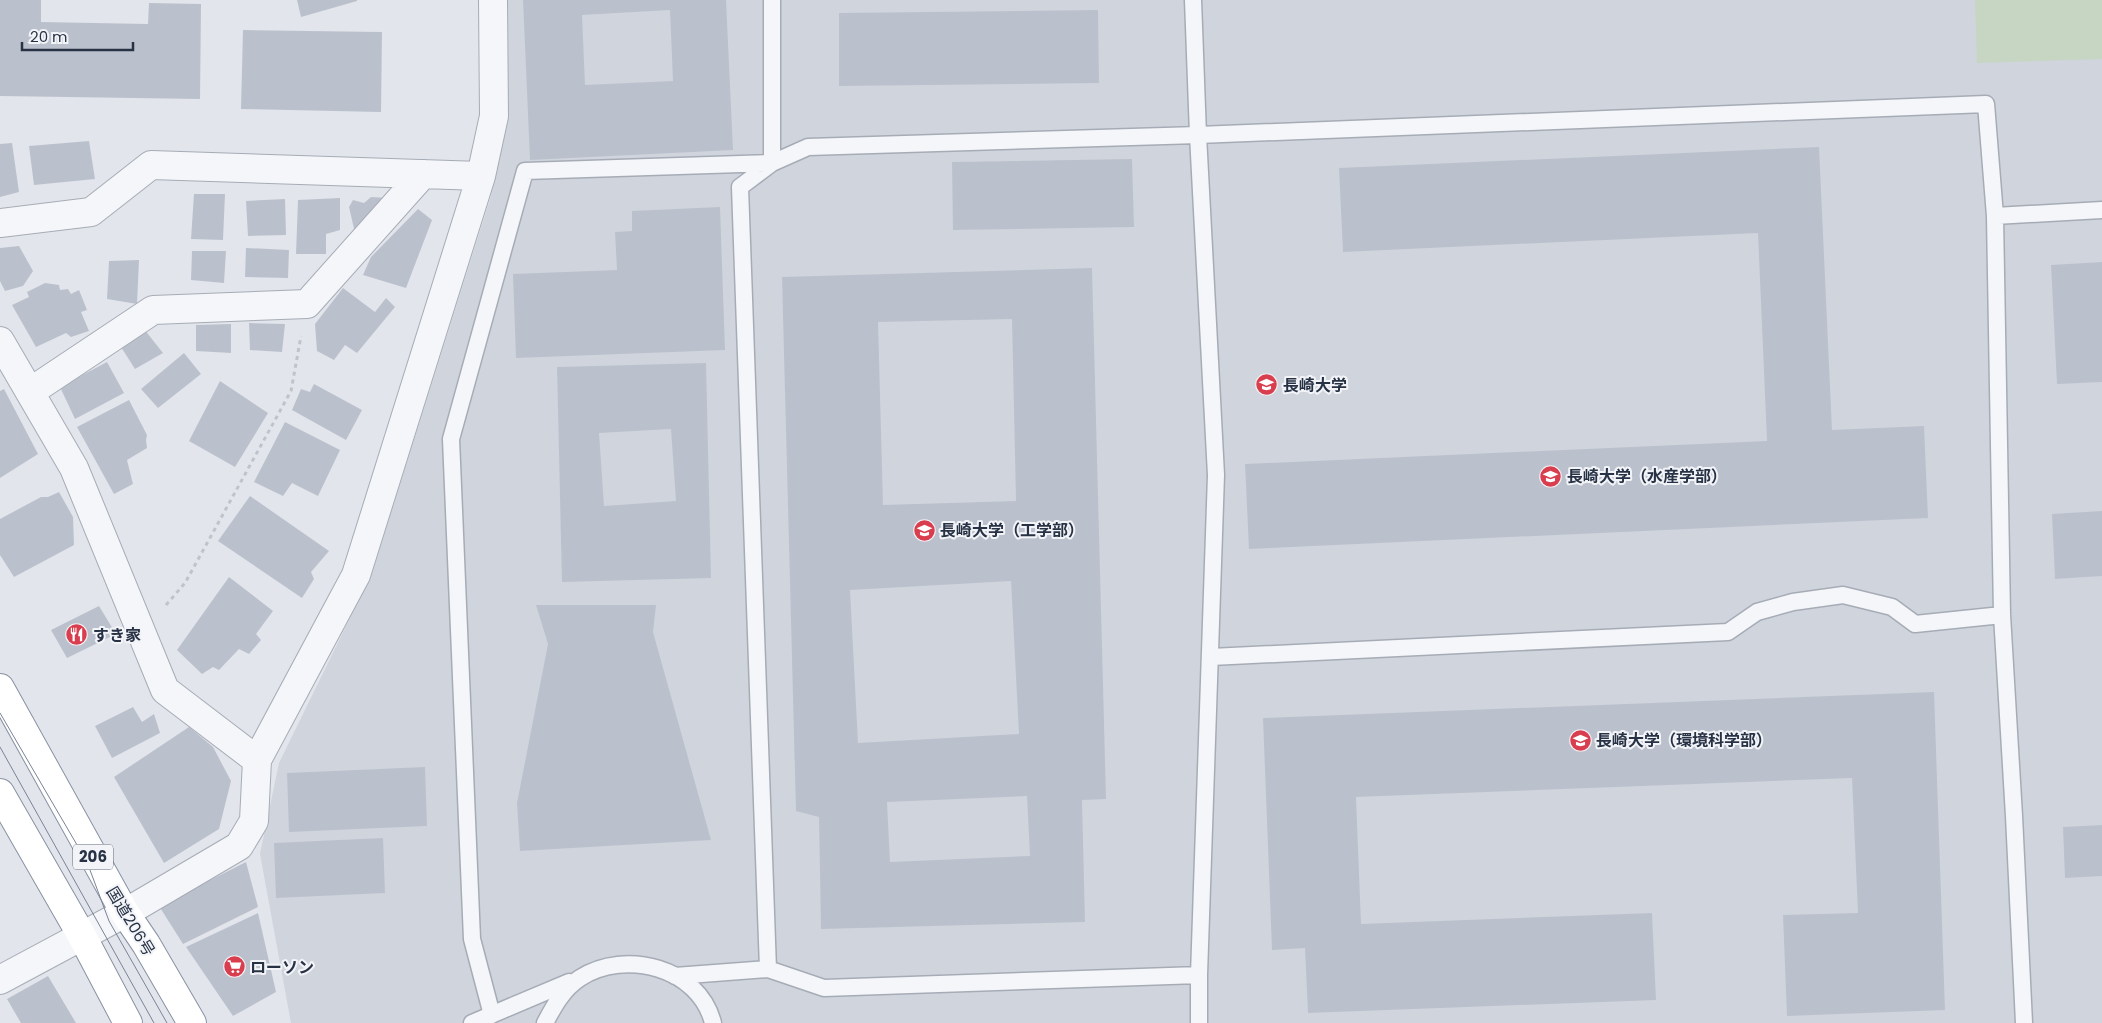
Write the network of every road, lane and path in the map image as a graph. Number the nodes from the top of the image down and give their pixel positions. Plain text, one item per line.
1 (493, 0) edge
2 (772, 0) edge
3 (1193, 0) edge
4 (1198, 135) junction
5 (772, 164) junction
6 (422, 174) junction
7 (481, 176) junction
8 (2102, 210) edge
9 (1995, 216) junction
10 (0, 223) edge
11 (307, 304) junction
12 (0, 341) edge
13 (30, 392) junction
14 (2002, 615) junction
15 (142, 634) junction
16 (1211, 657) junction
17 (0, 688) edge
18 (257, 760) junction
19 (0, 793) edge
20 (124, 913) junction
21 (82, 936) junction
22 (768, 969) junction
23 (1199, 975) junction
24 (675, 976) junction
25 (579, 978) junction
26 (0, 980) edge
27 (492, 1016) junction
28 (128, 1023) edge
29 (192, 1023) edge
30 (472, 1023) edge
31 (545, 1023) edge
32 (713, 1023) edge
33 (1199, 1023) edge
34 (2024, 1023) edge

1 - 7 street
2 - 5 lane
3 - 4 lane
4 - 5 lane
4 - 9 lane
4 - 16 lane
5 - 22 lane
5 - 27 lane
6 - 7 street
6 - 10 street
6 - 11 street
7 - 18 street
8 - 9 lane
9 - 14 lane
11 - 13 street
11 - 15 path
12 - 13 street
13 - 15 street
14 - 16 lane
14 - 34 lane
15 - 18 street
16 - 23 lane
17 - 20 highway, 国道206号 / 206
18 - 20 street
19 - 21 highway
20 - 21 street
20 - 29 highway, 国道206号 / 206
21 - 26 street
21 - 28 highway
22 - 23 lane
22 - 24 lane
23 - 33 lane
24 - 25 lane
24 - 32 lane
25 - 27 lane
25 - 31 lane
27 - 30 lane

